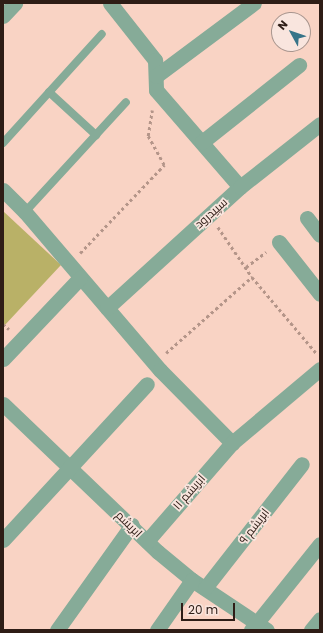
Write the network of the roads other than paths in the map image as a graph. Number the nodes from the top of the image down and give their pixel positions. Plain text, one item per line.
1 (15, 3) edge
2 (254, 3) edge
3 (114, 4) edge
4 (3, 16) edge
5 (102, 34) dead end
6 (299, 65) dead end
7 (156, 83) junction
8 (49, 92) junction
9 (126, 102) dead end
10 (320, 124) edge
11 (96, 135) junction
12 (202, 142) junction
13 (3, 143) edge
14 (240, 186) junction
15 (3, 190) edge
16 (25, 212) junction
17 (307, 218) dead end
18 (320, 235) edge
19 (278, 242) dead end
20 (80, 278) junction
21 (320, 294) edge
22 (106, 308) junction
23 (3, 358) edge
24 (320, 369) edge
25 (148, 384) dead end
26 (3, 404) edge
27 (232, 443) junction
28 (302, 464) dead end
29 (70, 467) junction
30 (132, 525) junction
31 (3, 540) edge
32 (147, 541) junction
33 (320, 544) edge
34 (192, 580) junction
35 (205, 588) junction
36 (320, 619) edge
37 (258, 627) edge
38 (57, 630) edge
39 (157, 630) edge
40 (311, 630) edge

1 - 4 street
2 - 7 street
3 - 7 street
5 - 8 lane
6 - 12 street
7 - 12 street
8 - 11 lane
8 - 13 lane
9 - 11 lane
10 - 14 street, سپیدرود
11 - 16 lane
12 - 14 street
14 - 22 street, سپیدرود
15 - 16 street
16 - 20 street
17 - 18 street
19 - 21 street
20 - 22 street
20 - 23 street
22 - 27 street
24 - 27 street
25 - 29 street
26 - 29 street, ابریشم
27 - 32 street, ابریشم ۱۱
28 - 35 street, ابریشم ۹
29 - 30 street, ابریشم
29 - 31 street
30 - 32 street, ابریشم
30 - 38 street
32 - 34 street, ابریشم
33 - 37 street
34 - 35 street, ابریشم
34 - 39 street
35 - 37 street, ابریشم
36 - 40 street

